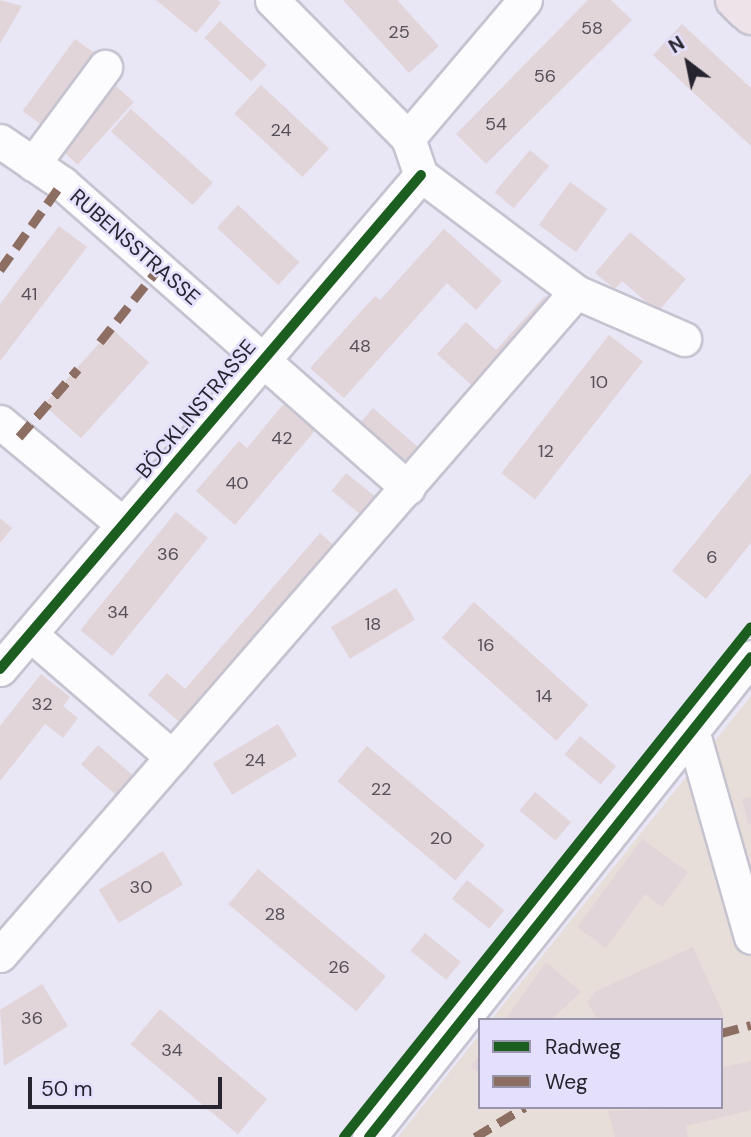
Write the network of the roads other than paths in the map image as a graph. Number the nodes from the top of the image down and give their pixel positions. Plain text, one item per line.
1 (272, 0) edge
2 (525, 0) edge
3 (734, 0) edge
4 (751, 15) edge
5 (105, 67) dead end
6 (408, 138) junction
7 (0, 141) edge
8 (33, 164) junction
9 (421, 175) junction
10 (576, 292) junction
11 (684, 338) dead end
12 (265, 358) junction
13 (0, 422) edge
14 (408, 488) junction
15 (123, 524) junction
16 (30, 634) junction
17 (751, 657) edge
18 (0, 669) edge
19 (692, 730) junction
20 (172, 757) junction
21 (751, 937) edge
22 (0, 955) edge
23 (369, 1137) edge

1 - 6 street
2 - 6 street
3 - 4 main road
5 - 8 street
6 - 9 street
7 - 8 street, RUBENSSTRASSE
8 - 12 street, RUBENSSTRASSE
9 - 10 street
9 - 12 street, BÖCKLINSTRASSE
10 - 11 street
10 - 14 street
12 - 14 street, RUBENSSTRASSE
12 - 15 street, BÖCKLINSTRASSE
13 - 15 street
14 - 20 street
15 - 16 street, BÖCKLINSTRASSE
16 - 18 street, BÖCKLINSTRASSE
16 - 20 street
17 - 19 street
19 - 21 street
19 - 23 street
20 - 22 street

